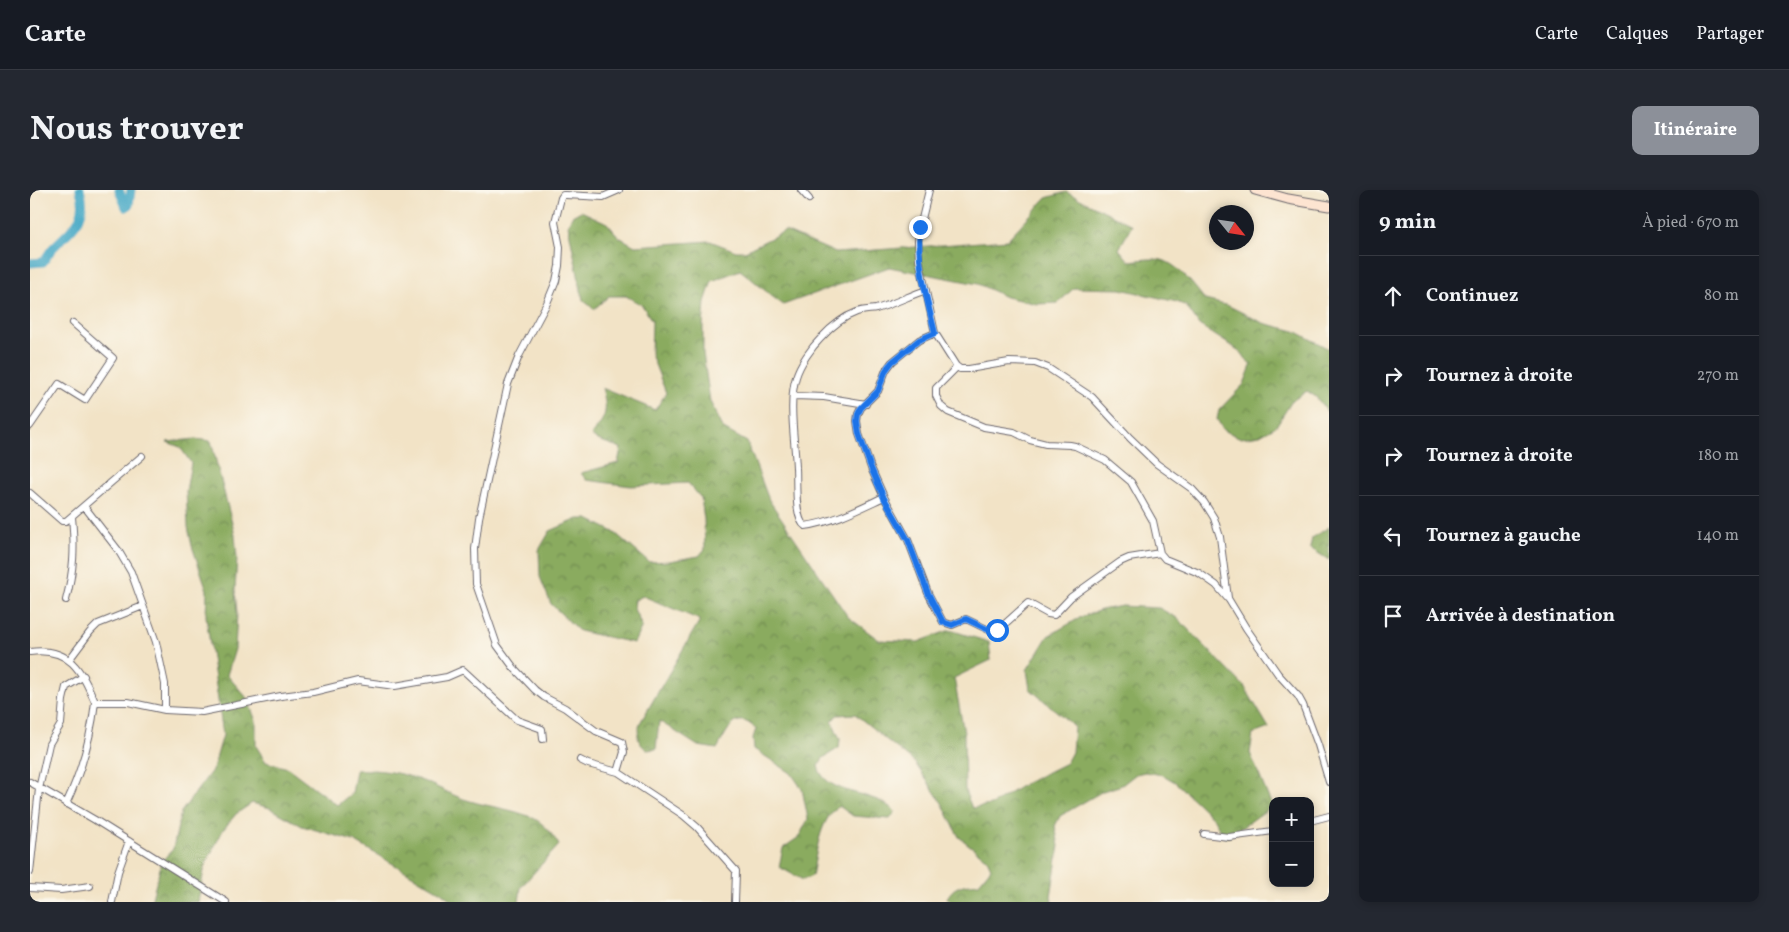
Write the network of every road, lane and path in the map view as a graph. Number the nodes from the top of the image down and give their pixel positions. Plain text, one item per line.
1 (619, 190) edge
2 (801, 190) edge
3 (929, 190) edge
4 (1255, 190) edge
5 (810, 199) dead end
6 (1329, 206) edge
7 (926, 290) junction
8 (73, 323) dead end
9 (935, 333) junction
10 (956, 366) junction
11 (794, 396) junction
12 (866, 404) junction
13 (30, 426) edge
14 (142, 456) dead end
15 (30, 493) edge
16 (884, 498) junction
17 (84, 506) junction
18 (72, 517) junction
19 (1160, 553) junction
20 (66, 600) dead end
21 (1229, 600) junction
22 (143, 606) junction
23 (30, 652) edge
24 (69, 660) junction
25 (84, 676) junction
26 (95, 702) junction
27 (165, 710) junction
28 (543, 740) dead end
29 (580, 760) dead end
30 (618, 772) junction
31 (30, 782) edge
32 (1329, 782) edge
33 (40, 789) junction
34 (66, 804) junction
35 (1329, 816) edge
36 (1314, 821) edge
37 (1269, 832) edge
38 (1204, 834) dead end
39 (129, 840) junction
40 (30, 872) edge
41 (90, 886) dead end
42 (30, 888) edge
43 (112, 902) edge
44 (226, 902) edge
45 (735, 902) edge

1 - 30 street
2 - 5 street
3 - 7 street
4 - 6 street
7 - 9 street
7 - 11 street
8 - 13 street
9 - 10 street
9 - 12 street
10 - 19 street
10 - 21 street
11 - 12 street
11 - 16 street
12 - 16 street
14 - 17 street
15 - 18 street
16 - 19 street
17 - 18 street
17 - 22 street
18 - 20 street
19 - 21 street
21 - 32 street
22 - 24 street
22 - 27 street
23 - 24 street
24 - 25 street
25 - 26 street
25 - 33 street
26 - 27 street
26 - 34 street
27 - 28 street
29 - 30 street
30 - 45 street
31 - 33 street
33 - 34 street
33 - 40 street
34 - 39 street
35 - 36 street
37 - 38 street
39 - 43 street
39 - 44 street
41 - 42 street

